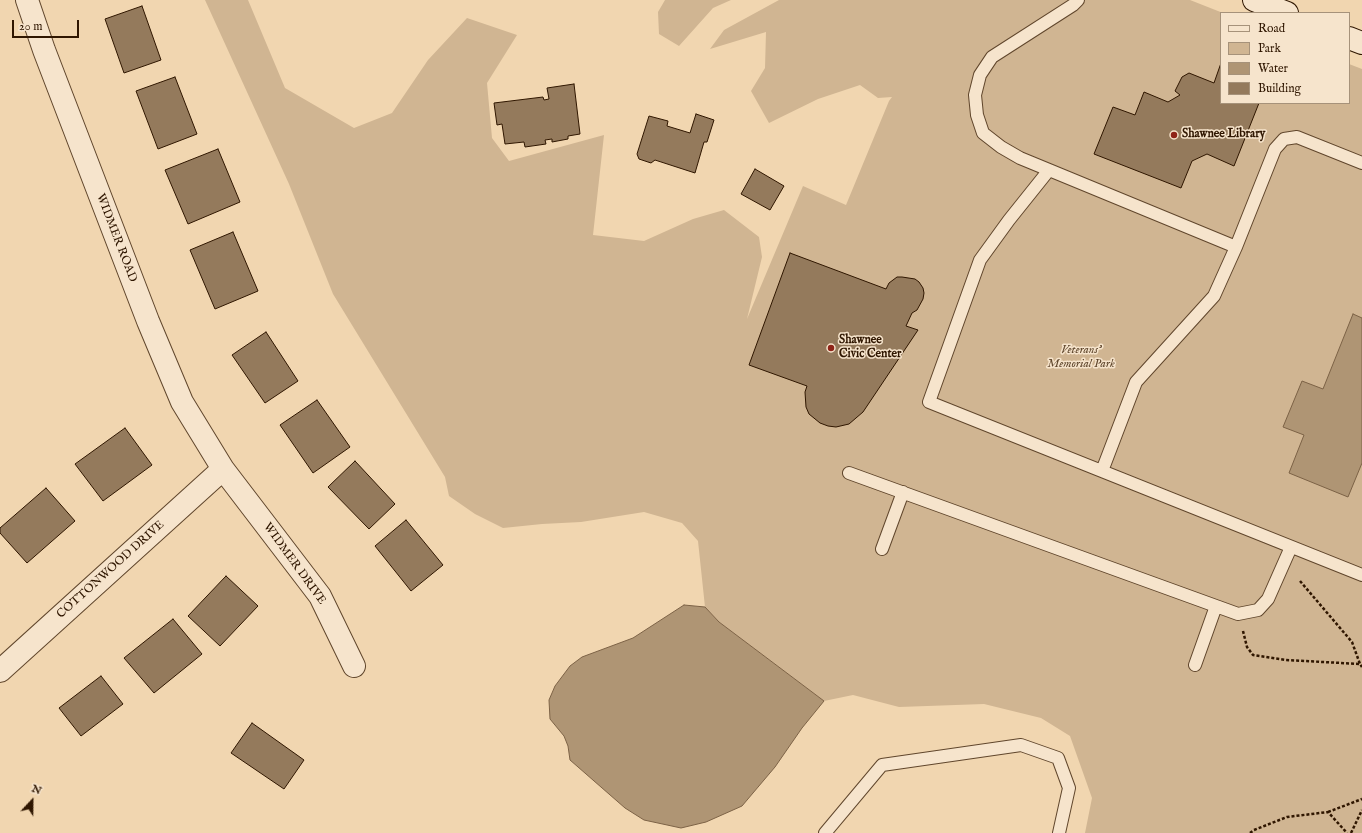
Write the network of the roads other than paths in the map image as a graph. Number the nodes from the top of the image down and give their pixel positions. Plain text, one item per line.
1 (27, 0) edge
2 (1078, 0) edge
3 (1254, 0) edge
4 (1284, 12) edge
5 (1350, 38) edge
6 (1362, 43) edge
7 (1362, 163) edge
8 (1049, 170) junction
9 (1236, 247) junction
10 (223, 469) junction
11 (1102, 472) junction
12 (849, 473) dead end
13 (903, 492) junction
14 (1291, 547) junction
15 (882, 549) dead end
16 (1362, 575) edge
17 (1216, 606) junction
18 (1195, 665) dead end
19 (354, 666) dead end
20 (0, 671) edge
21 (825, 833) edge
22 (1059, 833) edge

1 - 10 street, WIDMER ROAD
2 - 8 lane
3 - 4 street
5 - 6 street
7 - 9 lane
8 - 9 lane
8 - 11 lane
9 - 11 lane
10 - 19 street, WIDMER DRIVE
10 - 20 street, COTTONWOOD DRIVE
11 - 14 lane
12 - 13 lane
13 - 15 lane
13 - 17 lane
14 - 16 lane
14 - 17 lane
17 - 18 lane
21 - 22 lane

